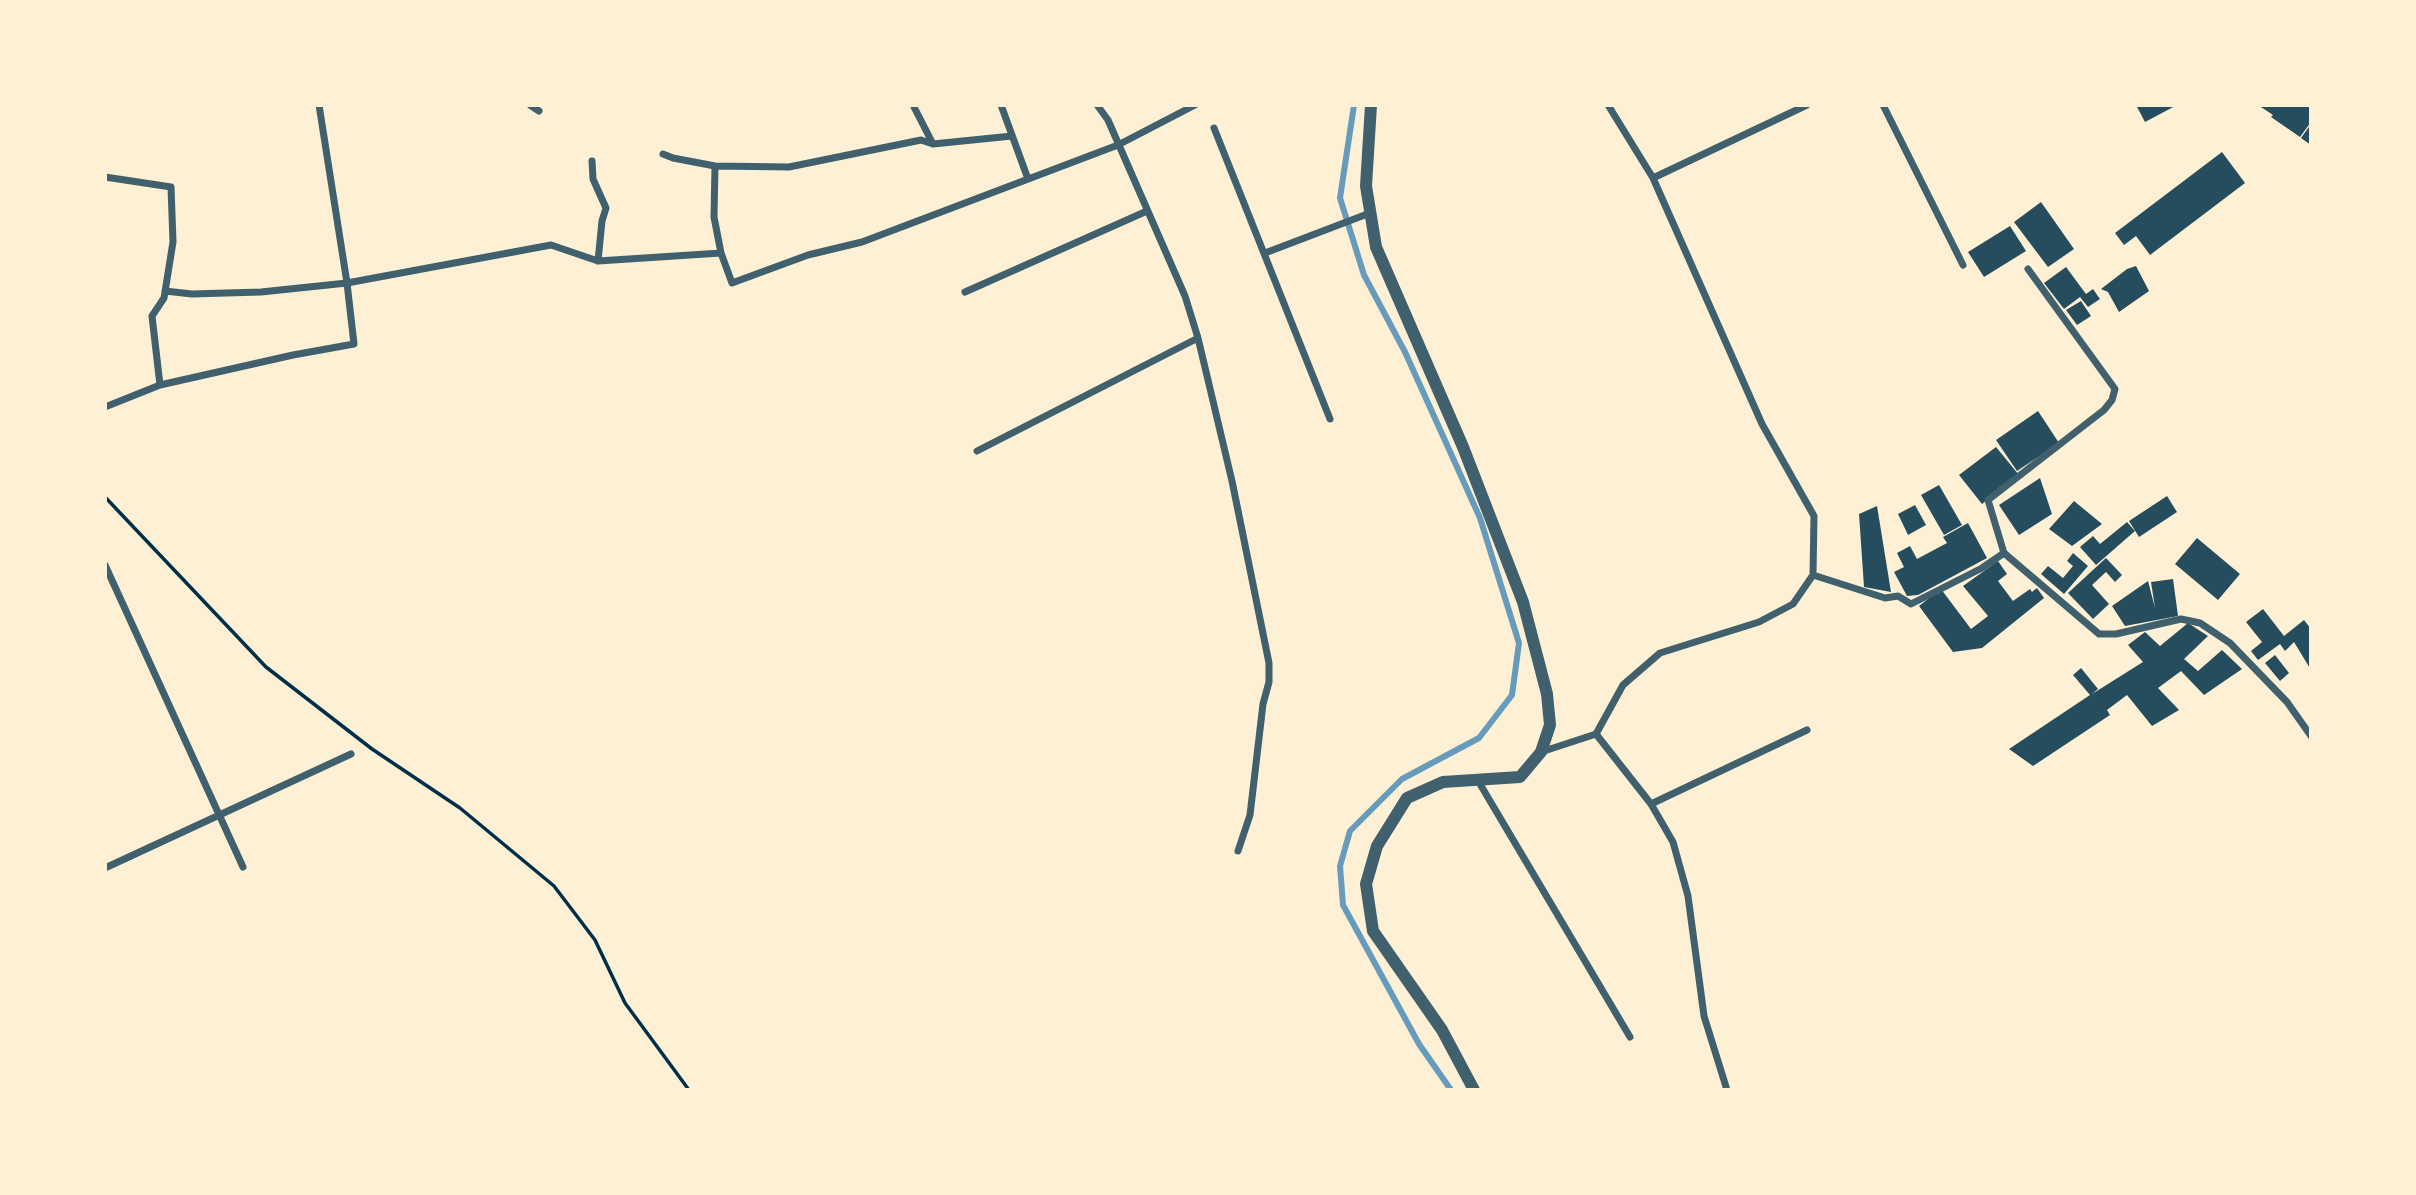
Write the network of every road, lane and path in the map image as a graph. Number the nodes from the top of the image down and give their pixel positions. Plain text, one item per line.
1 (318, 105) edge
2 (530, 105) edge
3 (913, 105) edge
4 (1001, 105) edge
5 (1097, 105) edge
6 (1195, 105) edge
7 (1371, 105) edge
8 (1608, 105) edge
9 (1807, 105) edge
10 (1883, 105) edge
11 (538, 111) dead end
12 (1214, 128) dead end
13 (1012, 135) junction
14 (933, 144) junction
15 (1118, 145) junction
16 (663, 154) dead end
17 (592, 160) dead end
18 (715, 166) junction
19 (105, 177) edge
20 (1653, 178) junction
21 (1028, 179) junction
22 (1147, 211) junction
23 (1370, 213) junction
24 (721, 253) junction
25 (1265, 253) junction
26 (598, 261) junction
27 (1963, 265) dead end
28 (2028, 270) dead end
29 (347, 283) junction
30 (165, 291) junction
31 (965, 292) dead end
32 (1198, 338) junction
33 (160, 386) junction
34 (105, 407) edge
35 (1330, 419) dead end
36 (977, 451) dead end
37 (105, 497) edge
38 (2004, 553) junction
39 (105, 565) edge
40 (1813, 575) junction
41 (1807, 730) dead end
42 (1596, 734) junction
43 (2311, 736) edge
44 (1541, 752) junction
45 (351, 754) dead end
46 (1476, 779) junction
47 (1651, 804) junction
48 (219, 815) junction
49 (1238, 851) dead end
50 (243, 867) dead end
51 (105, 868) edge
52 (1630, 1037) dead end
53 (689, 1090) edge
54 (1474, 1090) edge
55 (1727, 1090) edge

1 - 29 street
2 - 11 street
3 - 14 street
4 - 13 street
5 - 15 street
6 - 15 street
7 - 23 street
8 - 20 street
9 - 20 street
10 - 27 street
12 - 25 street
13 - 14 street
13 - 21 street
14 - 18 street
15 - 21 street
15 - 22 street
16 - 18 street
17 - 26 street
18 - 24 street
19 - 30 street
20 - 40 street
21 - 24 street
22 - 31 street
22 - 32 street
23 - 25 street
23 - 44 street
24 - 26 street
25 - 35 street
26 - 29 street
28 - 38 street
29 - 30 street
29 - 33 street
30 - 33 street
32 - 36 street
32 - 49 street
33 - 34 street
37 - 53 path
38 - 40 street
38 - 43 street
39 - 48 street
40 - 42 street
41 - 47 street
42 - 44 street
42 - 47 street
44 - 46 street
45 - 48 street
46 - 52 street
46 - 54 street
47 - 55 street
48 - 50 street
48 - 51 street

